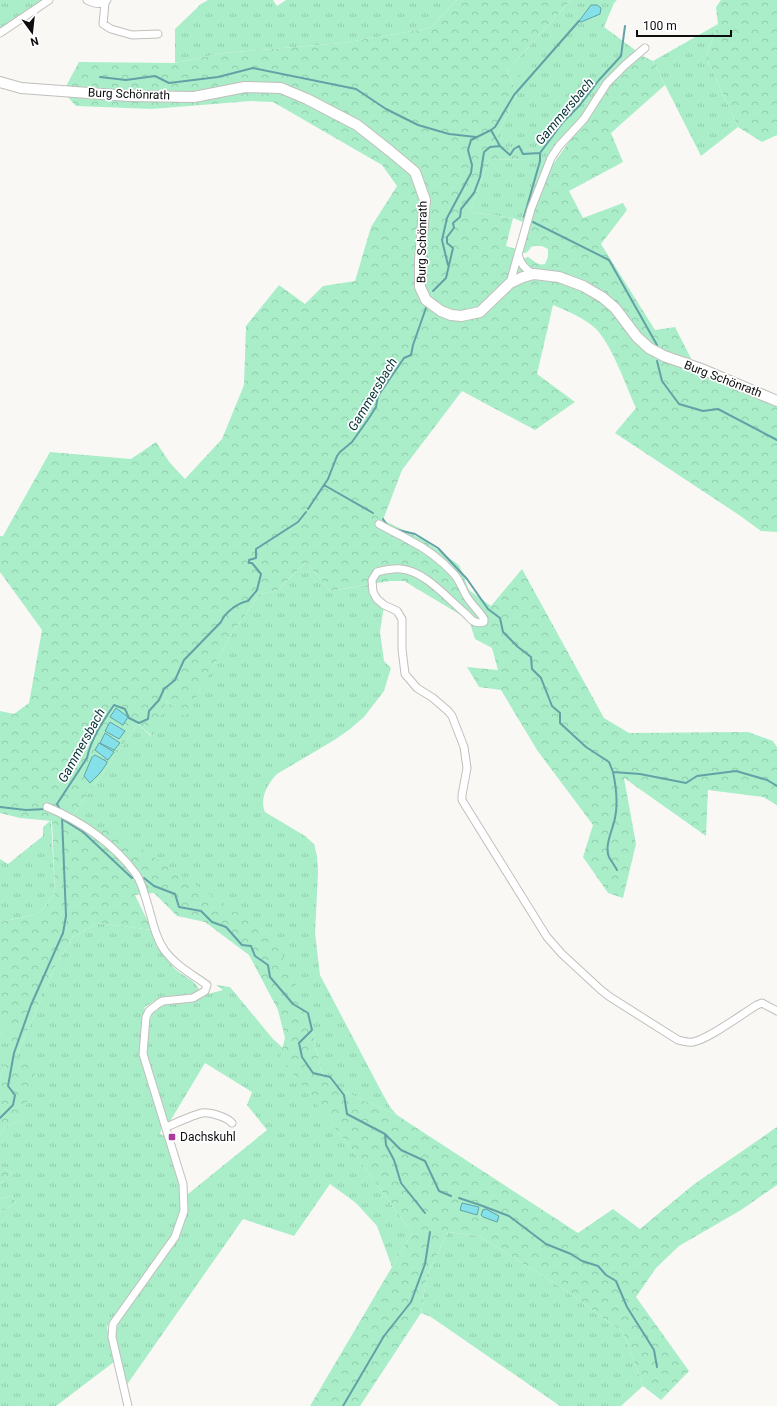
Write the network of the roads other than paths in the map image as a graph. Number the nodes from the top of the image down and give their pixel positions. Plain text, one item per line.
1 (49, 0) edge
2 (87, 0) edge
3 (106, 1) edge
4 (0, 33) edge
5 (158, 34) dead end
6 (645, 48) dead end
7 (0, 82) edge
8 (518, 254) junction
9 (534, 274) junction
10 (510, 284) junction
11 (777, 400) edge
12 (379, 524) dead end
13 (47, 807) dead end
14 (777, 1011) edge
15 (232, 1123) dead end
16 (166, 1127) junction
17 (128, 1406) edge

1 - 4 street
2 - 3 street
3 - 5 street
6 - 8 street
7 - 10 street, Burg Schönrath
8 - 9 street
8 - 10 street
9 - 10 street, Burg Schönrath
9 - 11 street, Burg Schönrath
12 - 14 street
13 - 16 street
15 - 16 street
16 - 17 street

